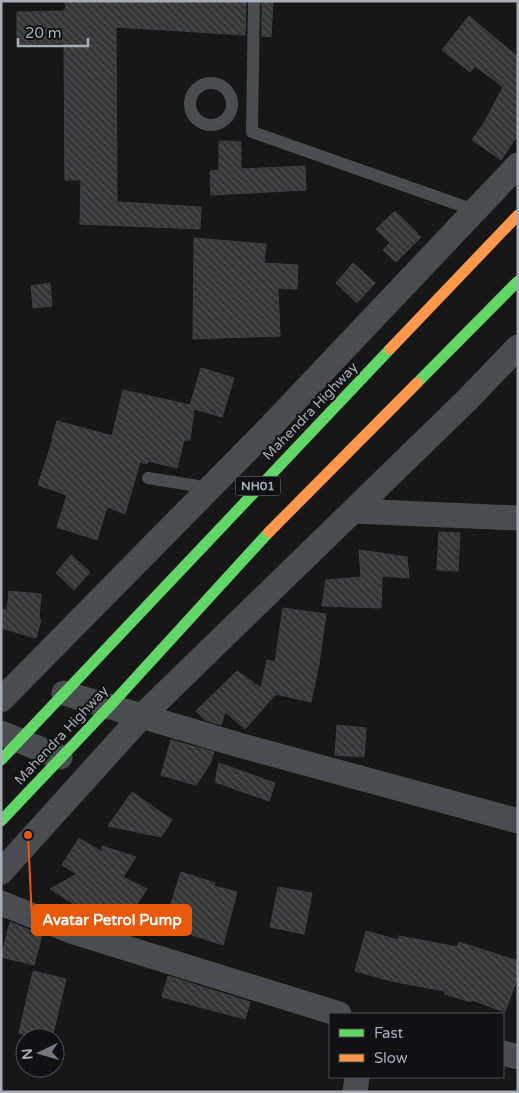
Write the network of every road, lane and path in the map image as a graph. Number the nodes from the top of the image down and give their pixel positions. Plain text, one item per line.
1 (254, 1) edge
2 (232, 104) dead end
3 (252, 104) junction
4 (518, 165) edge
5 (474, 210) junction
6 (518, 215) edge
7 (518, 281) edge
8 (518, 346) edge
9 (148, 478) dead end
10 (210, 488) junction
11 (353, 511) junction
12 (518, 518) edge
13 (64, 694) junction
14 (1, 700) edge
15 (109, 708) junction
16 (141, 717) junction
17 (11, 737) edge
18 (60, 757) junction
19 (1, 760) edge
20 (1, 821) edge
21 (518, 821) edge
22 (1, 872) edge
23 (1, 904) edge
24 (336, 1013) edge
25 (504, 1053) edge
26 (518, 1057) edge
27 (357, 1078) edge
28 (355, 1092) edge

1 - 3 lane
2 - 3 lane
3 - 5 lane
4 - 5 street
5 - 10 street
6 - 13 highway, Mahendra Highway / NH01
7 - 15 highway, Mahendra Highway / NH01
8 - 11 street
9 - 10 lane
10 - 14 street
11 - 12 street
11 - 16 street
13 - 15 street
13 - 17 highway, Mahendra Highway / NH01
15 - 16 street
15 - 18 highway, Mahendra Highway / NH01
16 - 21 street
16 - 22 street
17 - 18 street
17 - 19 highway, Mahendra Highway / NH01
18 - 20 highway, Mahendra Highway / NH01
23 - 24 street
25 - 26 street
27 - 28 street

